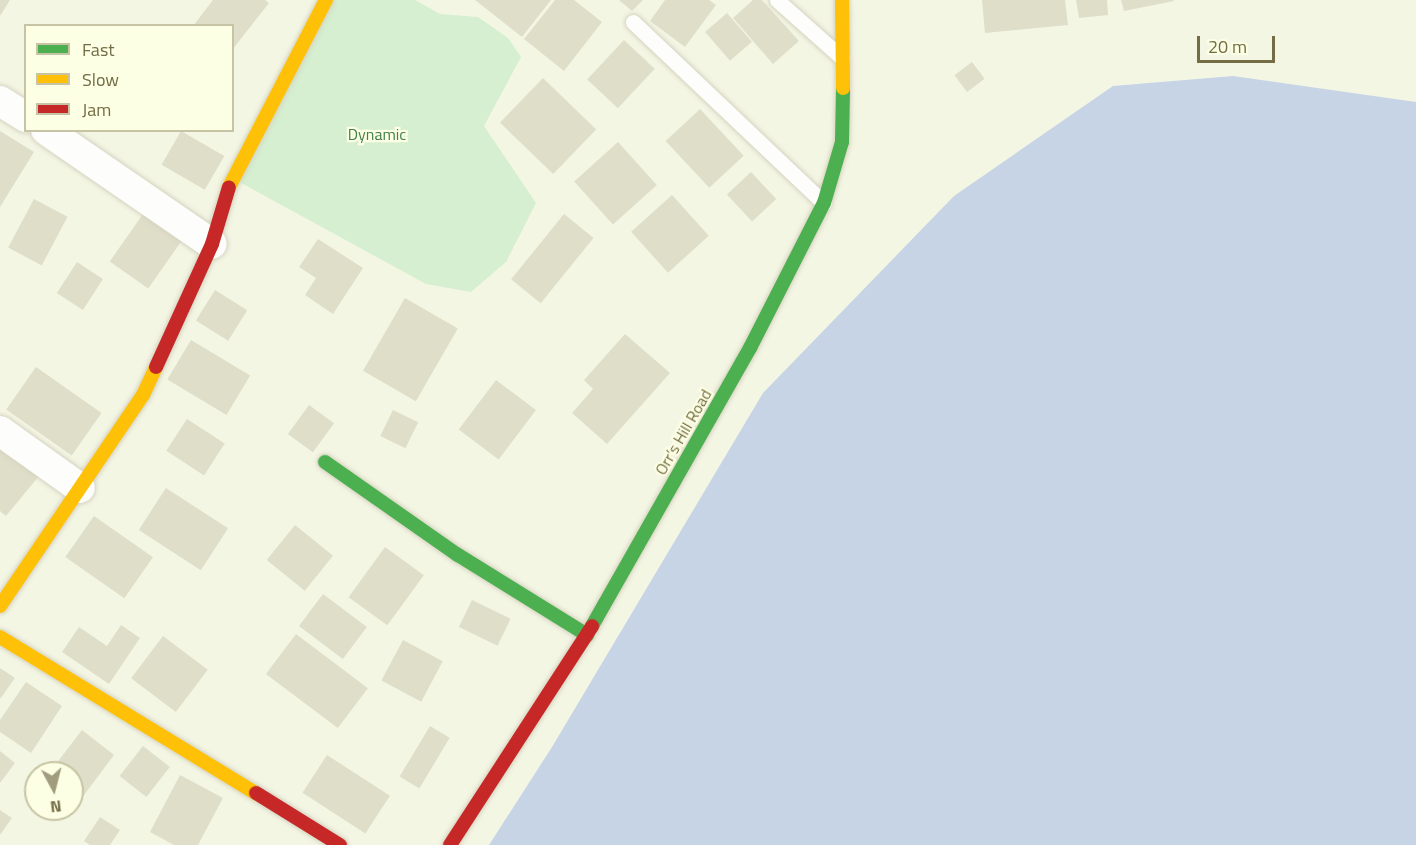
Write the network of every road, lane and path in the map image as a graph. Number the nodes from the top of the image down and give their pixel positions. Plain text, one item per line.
1 (326, 0) edge
2 (777, 0) edge
3 (842, 0) edge
4 (633, 22) dead end
5 (844, 60) junction
6 (0, 101) edge
7 (24, 116) edge
8 (49, 132) edge
9 (824, 203) junction
10 (212, 244) junction
11 (0, 431) edge
12 (326, 462) dead end
13 (80, 488) junction
14 (0, 606) edge
15 (587, 634) junction
16 (0, 637) edge
17 (340, 845) edge
18 (450, 845) edge

1 - 10 street
2 - 5 lane
3 - 5 street, Orr’s Hill Road
4 - 9 lane
5 - 9 street, Orr’s Hill Road
6 - 7 street
8 - 10 street
9 - 15 street, Orr’s Hill Road
10 - 13 street
11 - 13 street
12 - 15 street
13 - 14 street
15 - 18 street, Orr’s Hill Road
16 - 17 street

